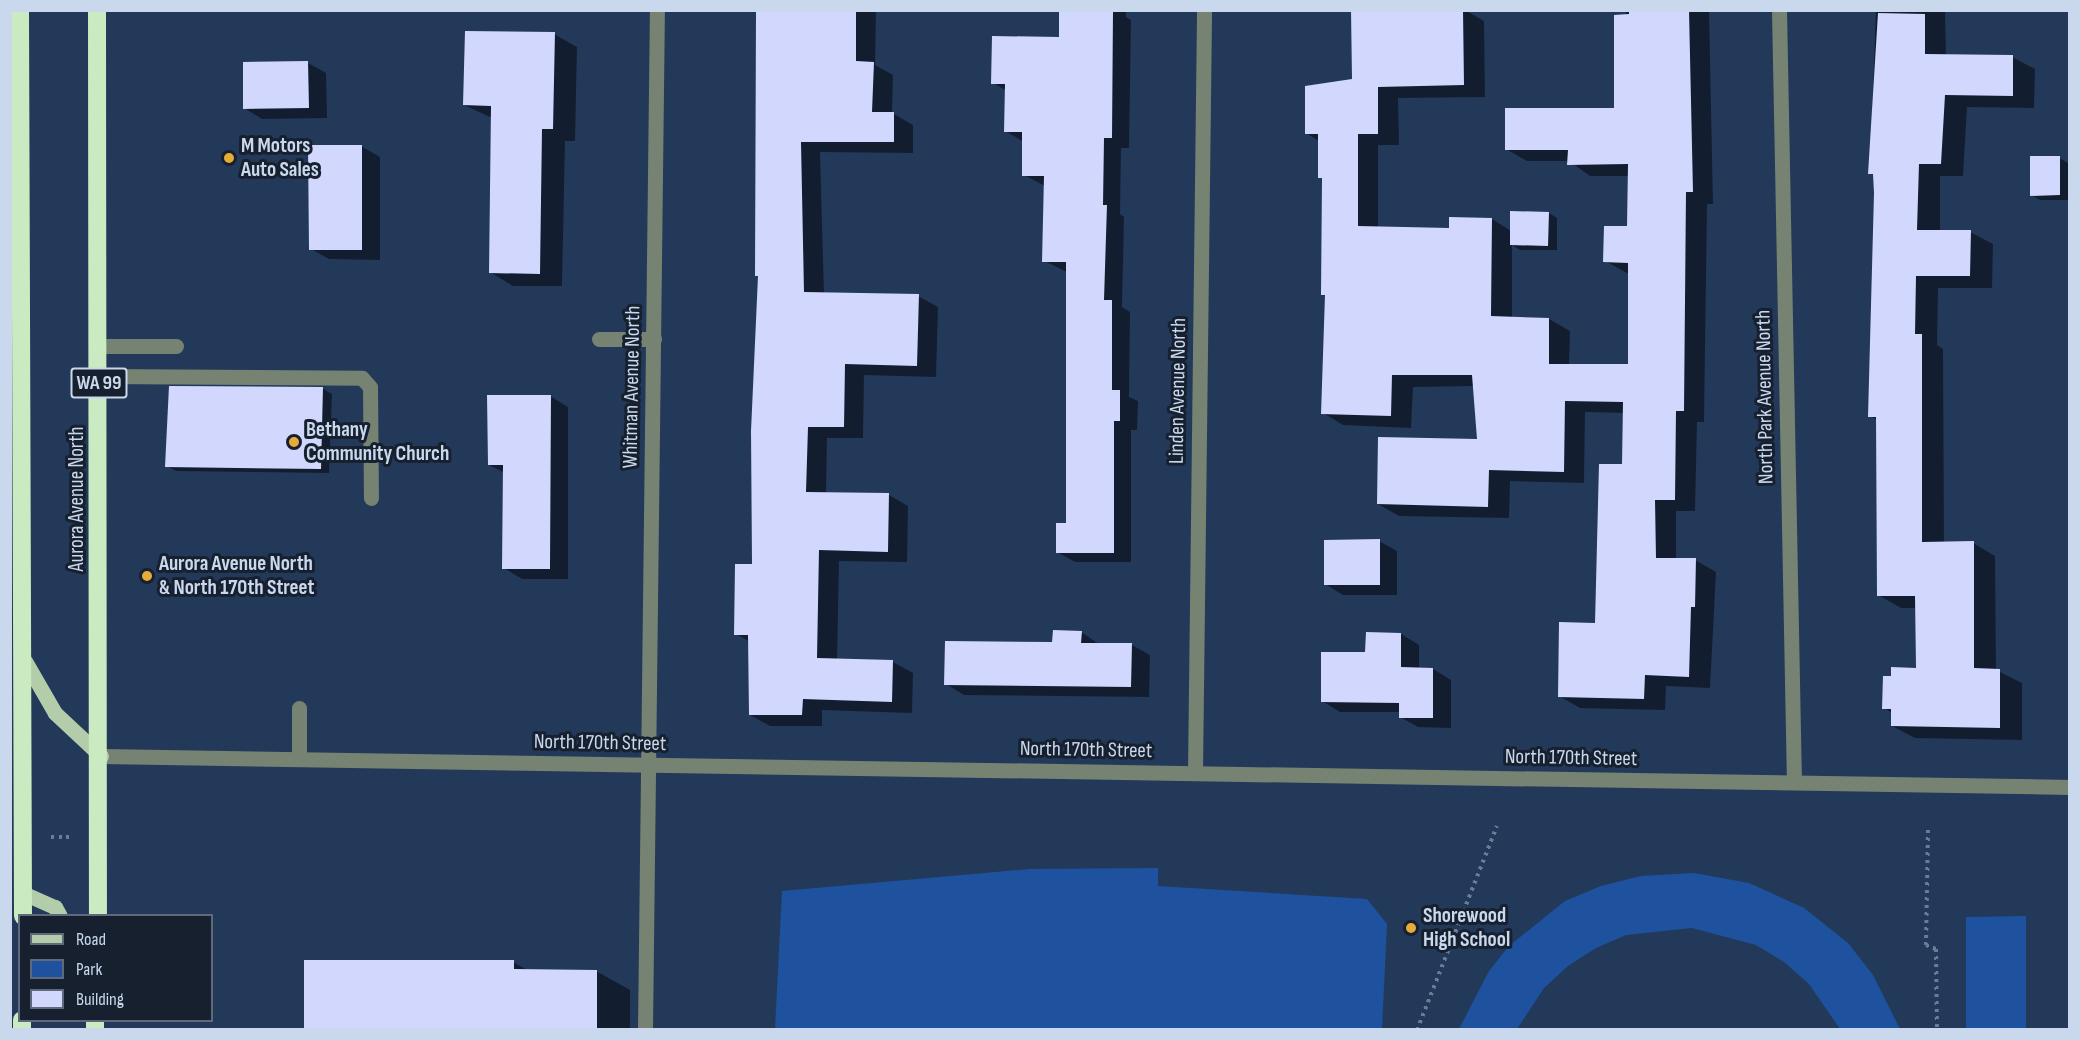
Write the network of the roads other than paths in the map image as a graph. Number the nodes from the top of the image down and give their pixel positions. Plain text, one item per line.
1 (20, 10) edge
2 (97, 10) edge
3 (657, 10) edge
4 (1203, 10) edge
5 (1779, 10) edge
6 (599, 339) dead end
7 (654, 339) junction
8 (99, 346) junction
9 (176, 346) dead end
10 (99, 376) junction
11 (371, 498) dead end
12 (17, 544) edge
13 (25, 661) junction
14 (299, 708) dead end
15 (101, 756) junction
16 (299, 759) junction
17 (648, 764) junction
18 (1195, 773) junction
19 (1794, 782) junction
20 (2070, 787) edge
21 (23, 893) junction
22 (23, 914) edge
23 (59, 914) edge
24 (98, 914) edge
25 (645, 1029) edge

1 - 12 highway
2 - 8 highway, Aurora Avenue North / WA 99
3 - 7 street, Whitman Avenue North
4 - 18 street, Linden Avenue North
5 - 19 street, North Park Avenue North
6 - 7 street
7 - 17 street, Whitman Avenue North
8 - 9 street
8 - 10 highway, Aurora Avenue North / WA 99
10 - 11 street
10 - 15 highway, Aurora Avenue North / WA 99
12 - 13 highway
13 - 15 main road
13 - 21 highway
14 - 16 street
15 - 16 street, North 170th Street
15 - 24 highway, Aurora Avenue North / WA 99
16 - 17 street, North 170th Street
17 - 18 street, North 170th Street
17 - 25 street, Whitman Avenue North
18 - 19 street, North 170th Street
19 - 20 street, North 170th Street
21 - 22 highway
21 - 23 main road

